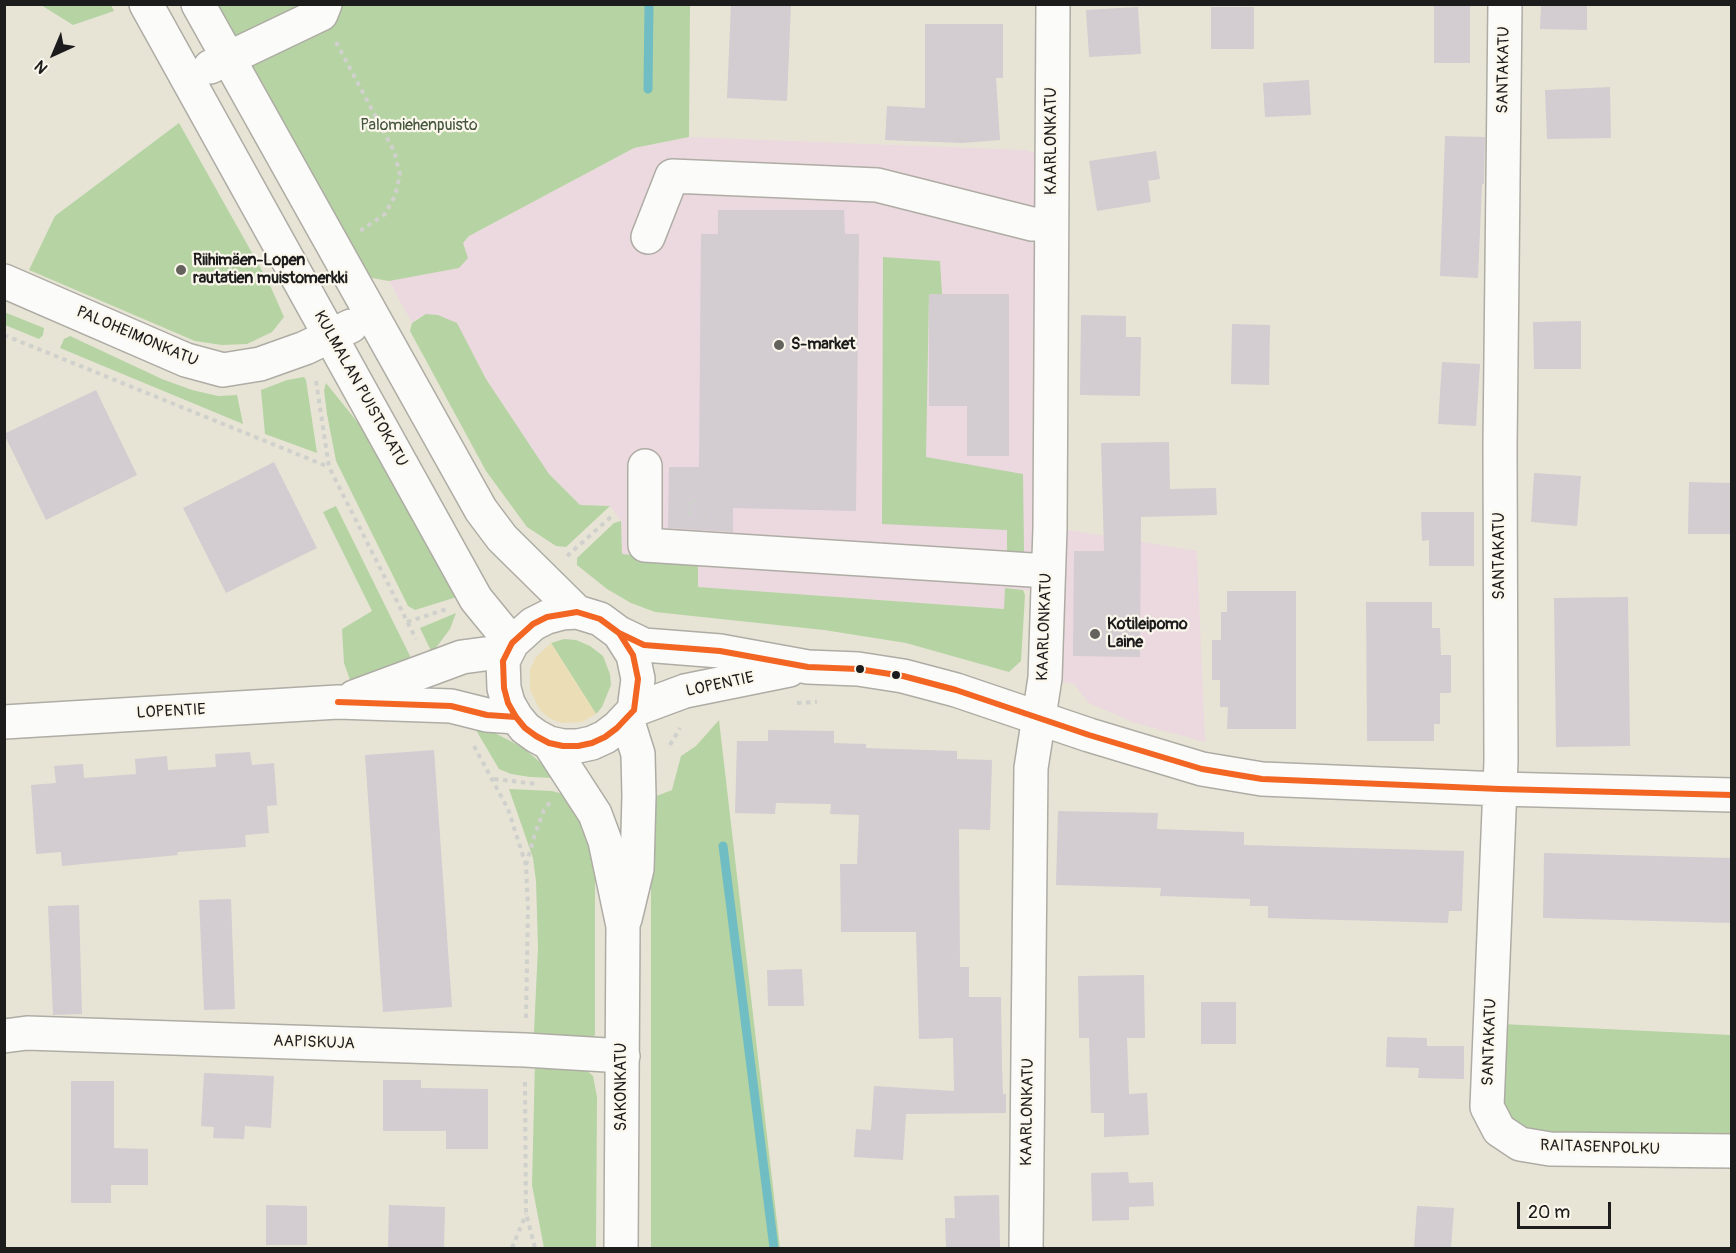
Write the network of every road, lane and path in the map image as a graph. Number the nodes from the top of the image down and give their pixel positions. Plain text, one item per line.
1 (146, 4) edge
2 (198, 4) edge
3 (1053, 4) edge
4 (1505, 4) edge
5 (323, 9) edge
6 (228, 58) junction
7 (186, 79) junction
8 (1051, 223) junction
9 (356, 233) dead end
10 (648, 237) dead end
11 (4, 280) edge
12 (372, 317) junction
13 (4, 335) edge
14 (330, 335) junction
15 (645, 466) dead end
16 (329, 467) dead end
17 (699, 501) dead end
18 (689, 515) dead end
19 (1047, 571) junction
20 (577, 612) junction
21 (620, 633) junction
22 (509, 647) junction
23 (808, 667) junction
24 (338, 702) junction
25 (630, 714) junction
26 (516, 717) junction
27 (1040, 718) junction
28 (4, 722) edge
29 (470, 739) dead end
30 (549, 743) junction
31 (1500, 789) junction
32 (555, 794) dead end
33 (1731, 795) edge
34 (508, 809) dead end
35 (525, 865) dead end
36 (623, 926) junction
37 (4, 1036) edge
38 (623, 1056) junction
39 (1487, 1107) joint
40 (1731, 1151) edge
41 (526, 1214) dead end
42 (512, 1248) edge
43 (621, 1248) edge
44 (1026, 1248) edge

1 - 7 street, KULMALAN PUISTOKATU
2 - 6 street
3 - 8 street, KAARLONKATU
4 - 31 street, SANTAKATU
5 - 6 street
5 - 9 path
6 - 7 street
6 - 12 street
7 - 14 street, KULMALAN PUISTOKATU
8 - 10 street
8 - 19 street, KAARLONKATU
11 - 14 street, PALOHEIMONKATU
12 - 14 street, PALOHEIMONKATU
12 - 20 street
13 - 16 path
14 - 22 street, KULMALAN PUISTOKATU
15 - 19 street
17 - 18 path
19 - 27 street, KAARLONKATU
20 - 21 street
20 - 22 street
21 - 23 street, LOPENTIE
21 - 25 street
22 - 24 street, LOPENTIE
22 - 26 street
23 - 25 street, LOPENTIE
23 - 27 street, LOPENTIE
24 - 26 street, LOPENTIE
24 - 28 street, LOPENTIE
25 - 30 street
25 - 36 street, SAKONKATU
26 - 30 street
27 - 31 street, LOPENTIE
27 - 44 street, KAARLONKATU
29 - 34 path
30 - 36 street, SAKONKATU
31 - 33 street, LOPENTIE
31 - 39 street, SANTAKATU
32 - 35 path
36 - 38 street, SAKONKATU
37 - 38 street, AAPISKUJA
38 - 43 street, SAKONKATU
39 - 40 street, RAITASENPOLKU
41 - 42 path

